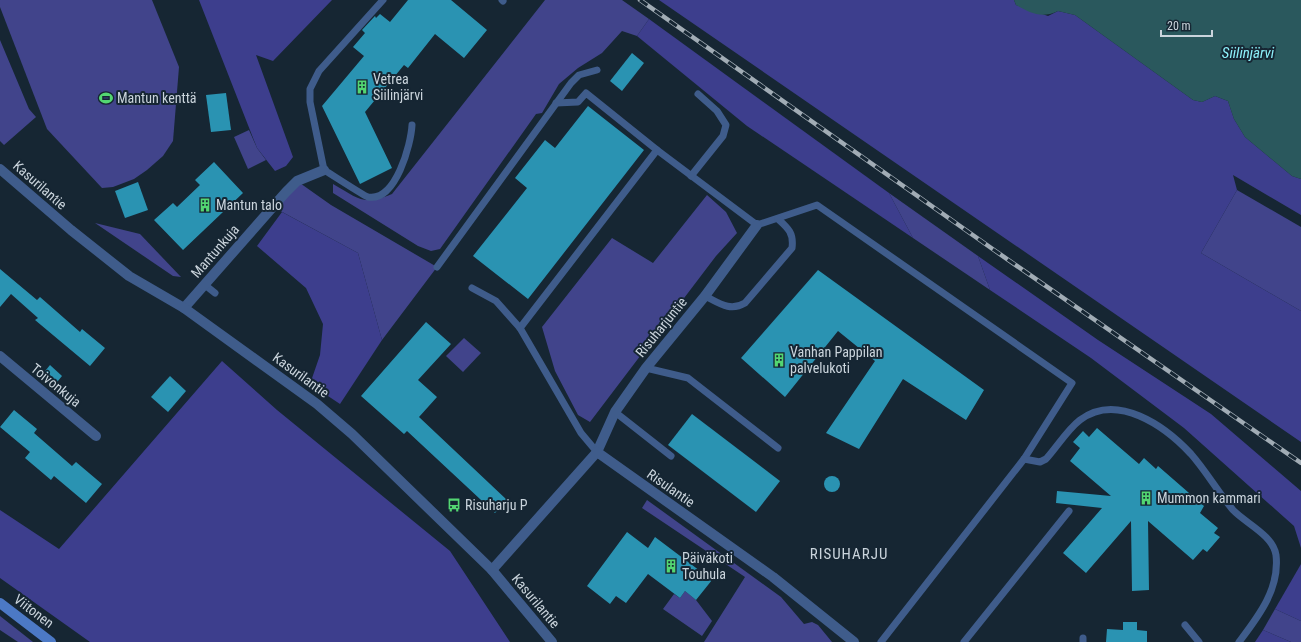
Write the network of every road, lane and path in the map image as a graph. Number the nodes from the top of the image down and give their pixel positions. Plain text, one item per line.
1 (383, 0) edge
2 (597, 70) dead end
3 (698, 94) dead end
4 (556, 103) junction
5 (412, 125) dead end
6 (657, 150) junction
7 (0, 169) edge
8 (324, 170) junction
9 (691, 176) junction
10 (778, 219) junction
11 (757, 226) junction
12 (437, 267) dead end
13 (205, 285) junction
14 (472, 288) dead end
15 (216, 293) dead end
16 (705, 296) junction
17 (184, 308) junction
18 (520, 328) junction
19 (0, 356) edge
20 (646, 368) junction
21 (615, 412) junction
22 (96, 436) dead end
23 (778, 448) dead end
24 (597, 452) junction
25 (671, 456) dead end
26 (1024, 459) junction
27 (1069, 511) dead end
28 (492, 570) junction
29 (0, 603) edge
30 (1185, 625) dead end
31 (52, 642) edge
32 (552, 642) edge
33 (854, 642) edge
34 (881, 642) edge
35 (964, 642) edge
36 (1199, 642) edge
37 (1239, 642) edge

1 - 8 lane
2 - 4 lane
3 - 9 lane
4 - 6 lane
4 - 12 lane
5 - 8 lane
6 - 9 lane
6 - 18 lane
7 - 17 street, Kasurilantie
8 - 13 street, Mantunkuja
9 - 11 lane
10 - 11 lane
10 - 16 lane
10 - 26 lane
11 - 16 street, Risuharjuntie
13 - 15 lane
13 - 17 street, Mantunkuja
14 - 18 lane
16 - 20 street, Risuharjuntie
17 - 28 street, Kasurilantie
18 - 24 lane
19 - 22 street, Toivonkuja
20 - 21 street, Risuharjuntie
20 - 23 lane
21 - 24 street, Risuharjuntie
21 - 25 lane
24 - 28 street
24 - 33 street, Risulantie
26 - 34 lane
26 - 37 lane
27 - 35 lane
28 - 32 street, Kasurilantie
29 - 31 main road, Viitonen
30 - 36 lane

